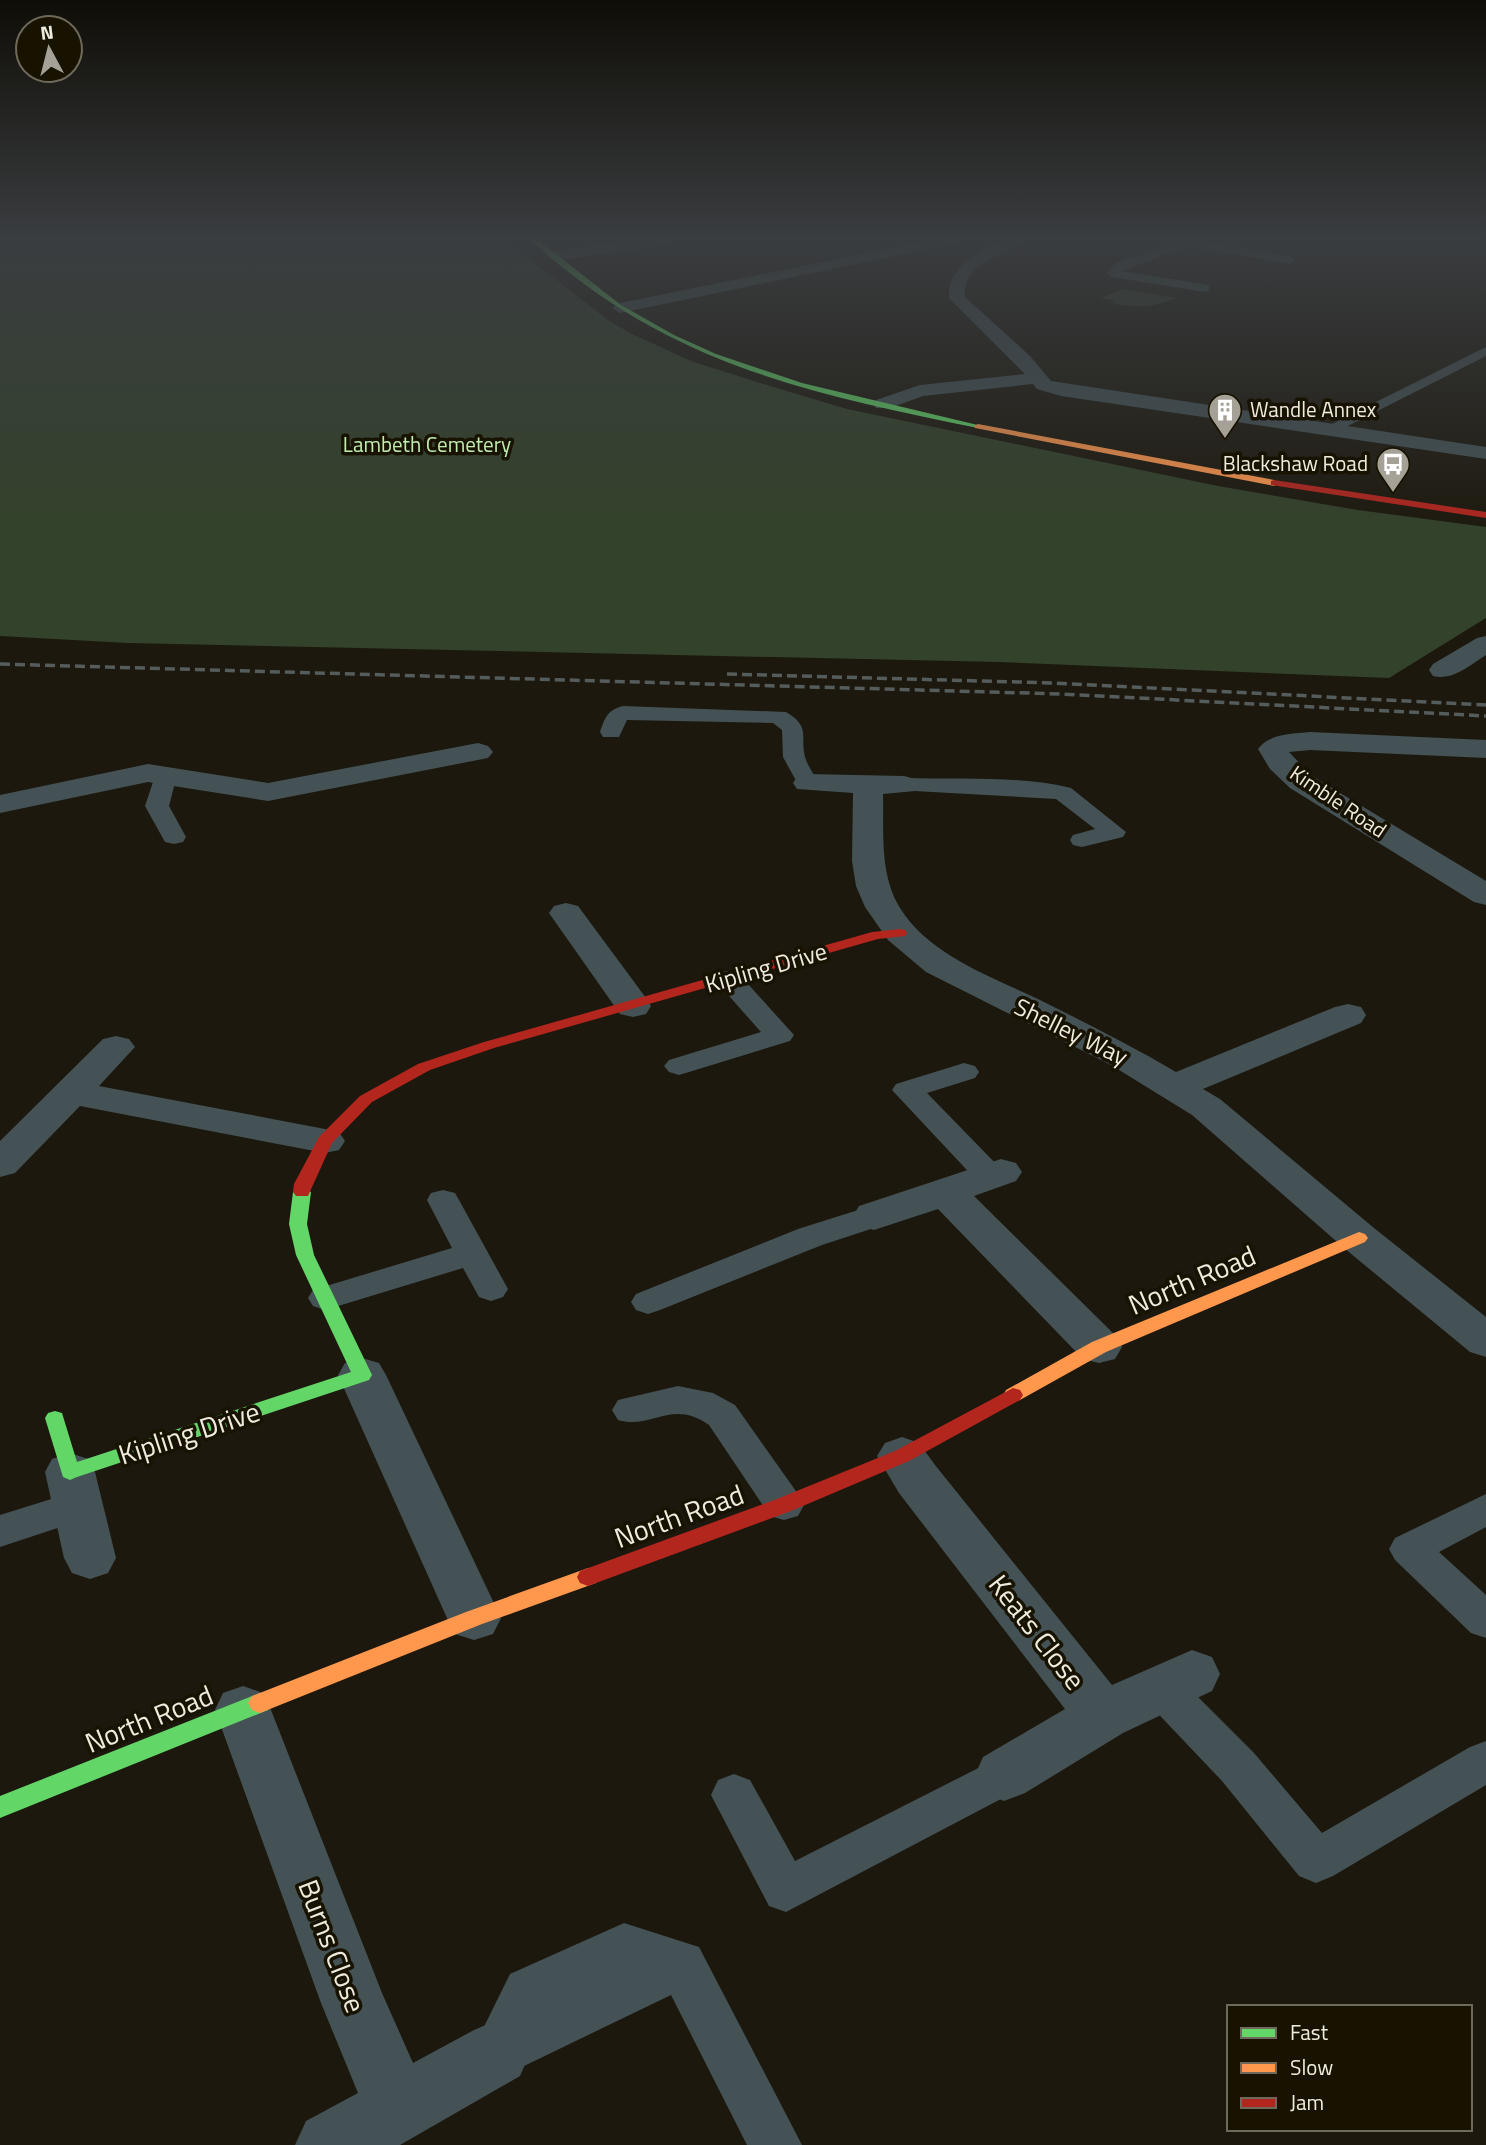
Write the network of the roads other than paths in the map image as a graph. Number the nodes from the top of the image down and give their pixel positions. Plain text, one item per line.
1 (681, 340) edge
2 (1002, 340) edge
3 (1486, 351) edge
4 (1038, 378) junction
5 (883, 404) junction
6 (1330, 429) junction
7 (1486, 453) edge
8 (1486, 514) edge
9 (1486, 644) edge
10 (1443, 670) dead end
11 (611, 732) dead end
12 (1486, 749) edge
13 (478, 752) dead end
14 (1022, 763) dead end
15 (165, 775) junction
16 (808, 783) joint
17 (886, 785) junction
18 (1026, 789) junction
19 (0, 804) edge
20 (174, 837) dead end
21 (1082, 840) dead end
22 (1486, 895) edge
23 (566, 913) dead end
24 (900, 933) junction
25 (728, 979) junction
26 (633, 1006) junction
27 (1348, 1016) dead end
28 (116, 1047) dead end
29 (679, 1066) dead end
30 (964, 1072) dead end
31 (1176, 1086) junction
32 (71, 1093) junction
33 (325, 1141) junction
34 (0, 1164) edge
35 (995, 1174) joint
36 (945, 1192) junction
37 (443, 1200) dead end
38 (873, 1216) joint
39 (1359, 1238) junction
40 (472, 1254) junction
41 (491, 1289) dead end
42 (325, 1298) junction
43 (648, 1302) dead end
44 (1486, 1340) edge
45 (1099, 1347) junction
46 (362, 1376) junction
47 (631, 1410) dead end
48 (55, 1418) dead end
49 (902, 1456) junction
50 (74, 1489) junction
51 (785, 1505) junction
52 (1486, 1509) edge
53 (0, 1531) edge
54 (90, 1558) dead end
55 (474, 1618) junction
56 (1486, 1621) edge
57 (1177, 1681) joint
58 (243, 1710) junction
59 (1103, 1716) junction
60 (1486, 1761) edge
61 (1004, 1776) joint
62 (734, 1795) dead end
63 (0, 1807) edge
64 (497, 2053) joint
65 (398, 2109) junction
66 (330, 2145) edge
67 (775, 2145) edge

1 - 5 street
2 - 4 street
3 - 6 lane
4 - 5 street
4 - 6 street
5 - 8 street
6 - 7 street
9 - 10 street
11 - 16 lane
12 - 22 street, Kimble Road
13 - 15 street
14 - 18 lane
15 - 19 street
15 - 20 lane
16 - 17 street
17 - 18 lane
17 - 24 street, Shelley Way
18 - 21 lane
23 - 26 street
24 - 25 street, Kipling Drive
24 - 31 street, Shelley Way
25 - 26 street, Kipling Drive
25 - 29 lane
26 - 33 street, Kipling Drive
27 - 31 street
28 - 32 street
30 - 35 lane
31 - 39 street, Shelley Way
32 - 33 street
32 - 34 street
33 - 42 street, Kipling Drive
35 - 36 street
36 - 38 street
36 - 45 street
37 - 40 lane
38 - 43 lane
39 - 44 street, Shelley Way
39 - 45 street, North Road
40 - 41 lane
40 - 42 lane
42 - 46 street, Kipling Drive
45 - 49 street, North Road
46 - 50 street, Kipling Drive
46 - 55 street, Kipling Drive
47 - 51 lane
48 - 50 street
49 - 51 street, North Road
49 - 59 street, Keats Close
50 - 53 lane
50 - 54 street
51 - 55 street, North Road
52 - 56 lane
55 - 58 street, North Road
57 - 59 street
57 - 60 lane
58 - 63 street, North Road
58 - 65 street, Burns Close
59 - 61 street, Keats Close
61 - 62 lane
64 - 65 street
64 - 67 lane
65 - 66 street

